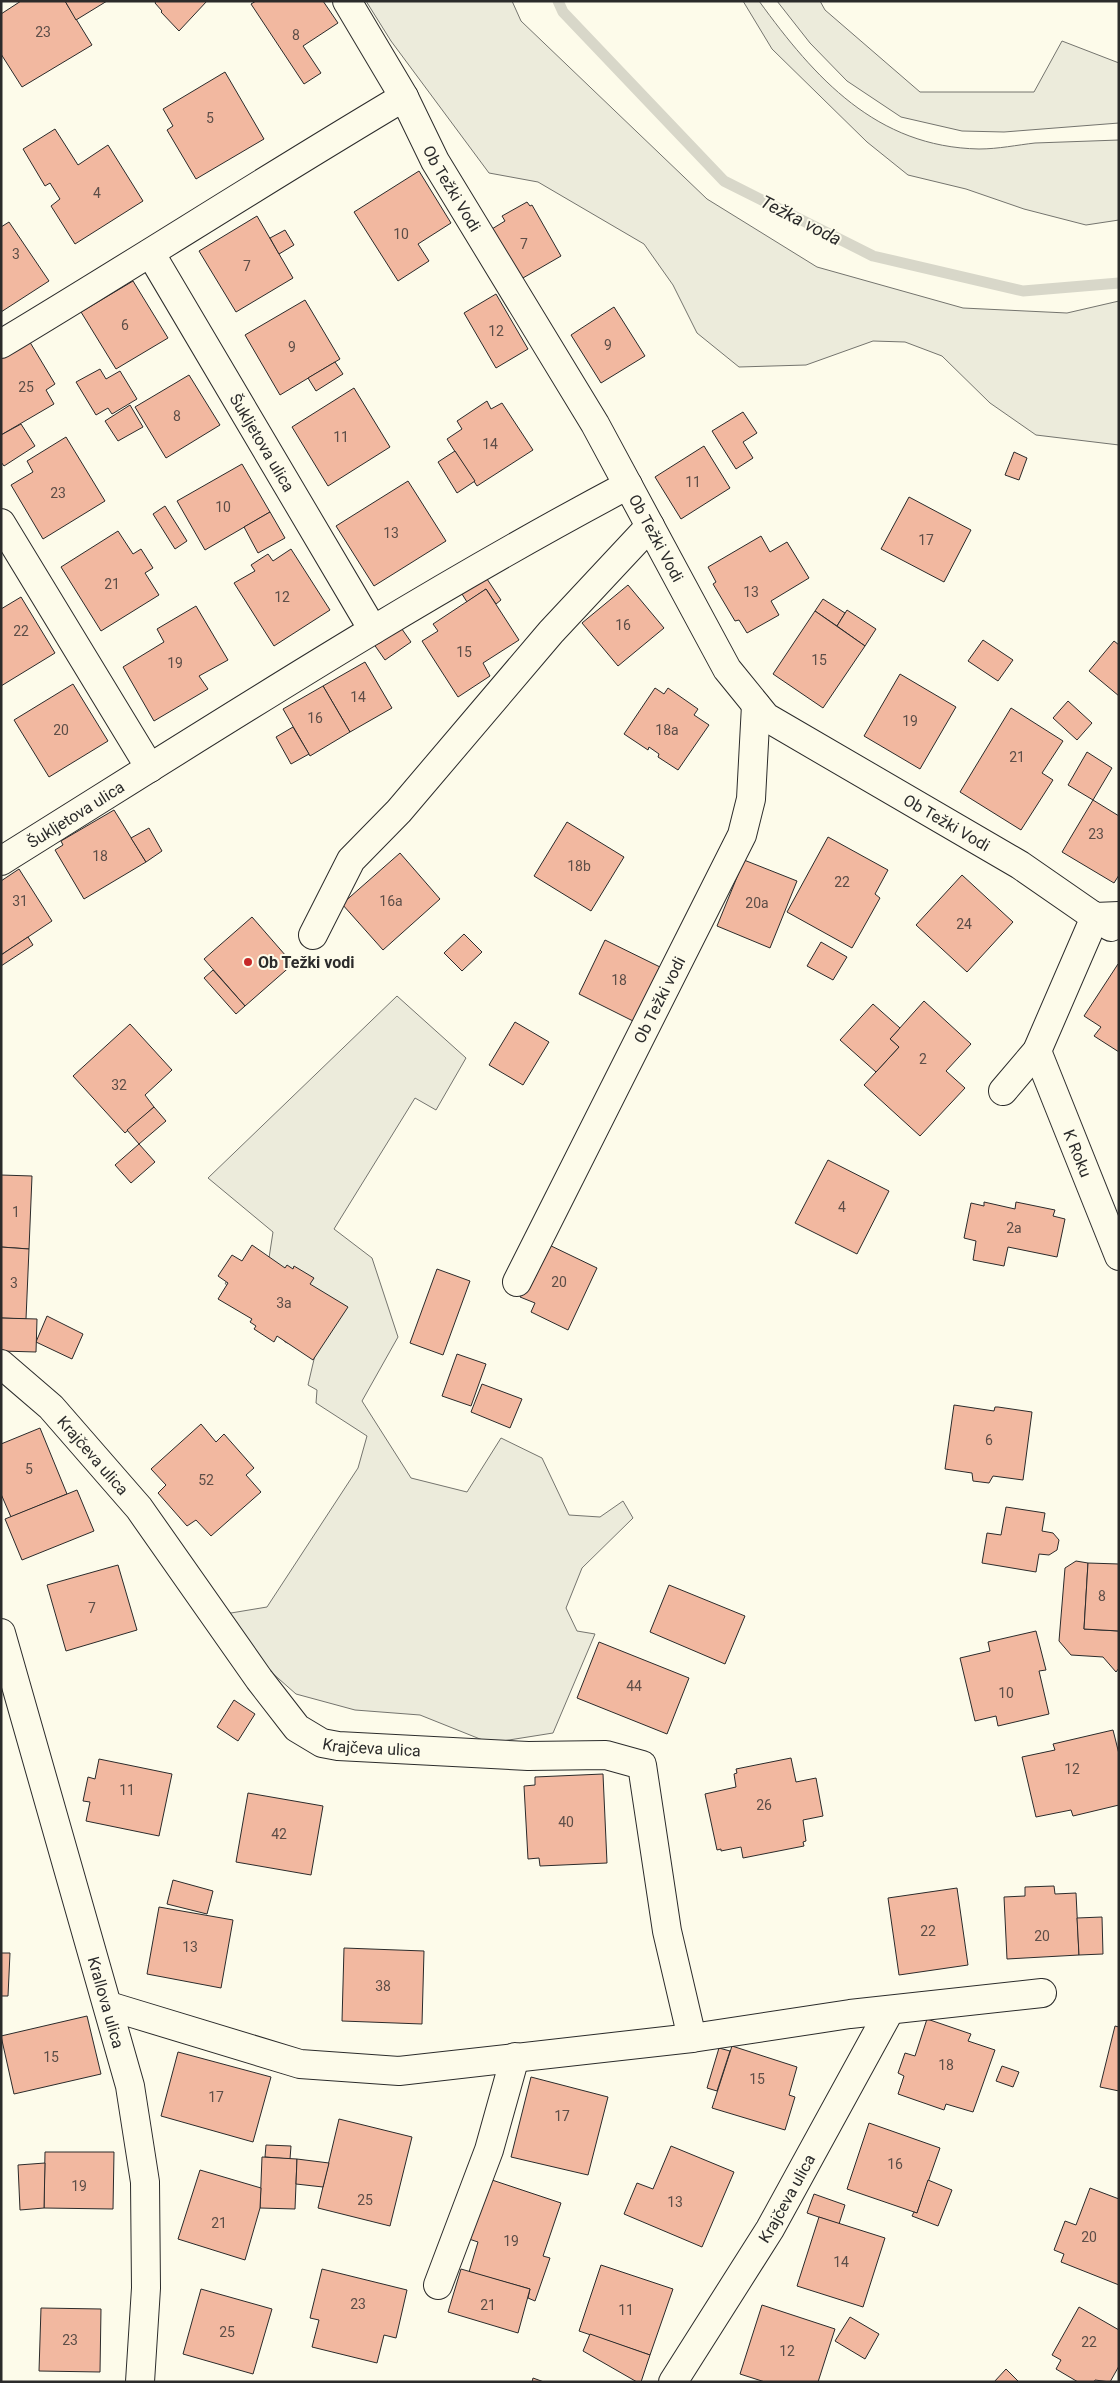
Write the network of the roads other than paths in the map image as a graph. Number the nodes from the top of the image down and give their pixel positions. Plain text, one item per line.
1 (347, 1) edge
2 (404, 97) junction
3 (151, 254) junction
4 (1, 344) edge
5 (628, 485) junction
6 (1, 523) edge
7 (650, 526) junction
8 (373, 630) junction
9 (756, 704) junction
10 (150, 768) junction
11 (1, 861) edge
12 (1107, 917) edge
13 (1119, 932) edge
14 (312, 935) dead end
15 (1037, 1051) junction
16 (1003, 1091) dead end
17 (1119, 1256) edge
18 (516, 1282) dead end
19 (1, 1364) edge
20 (1, 1633) edge
21 (1042, 1994) dead end
22 (108, 2006) junction
23 (890, 2010) junction
24 (692, 2038) junction
25 (515, 2057) junction
26 (438, 2285) dead end
27 (140, 2382) edge
28 (673, 2382) edge

1 - 2 street, Ob Težki Vodi
2 - 3 street
2 - 5 street, Ob Težki Vodi
3 - 4 street
3 - 8 street, Šukljetova ulica
5 - 7 street, Ob Težki Vodi
5 - 8 street, Šukljetova ulica
6 - 10 street
7 - 9 street, Ob Težki Vodi
7 - 14 street
8 - 10 street, Šukljetova ulica
9 - 12 street, Ob Težki Vodi
9 - 18 street, Ob Težki vodi
10 - 11 street, Šukljetova ulica
12 - 13 street, Ob Težki Vodi
12 - 15 street
15 - 16 street
15 - 17 street, K Roku
19 - 24 street, Krajčeva ulica
20 - 22 street, Krallova ulica
21 - 23 street
22 - 25 street
22 - 27 street, Krallova ulica
23 - 24 street
23 - 28 street, Krajčeva ulica
24 - 25 street
25 - 26 street

